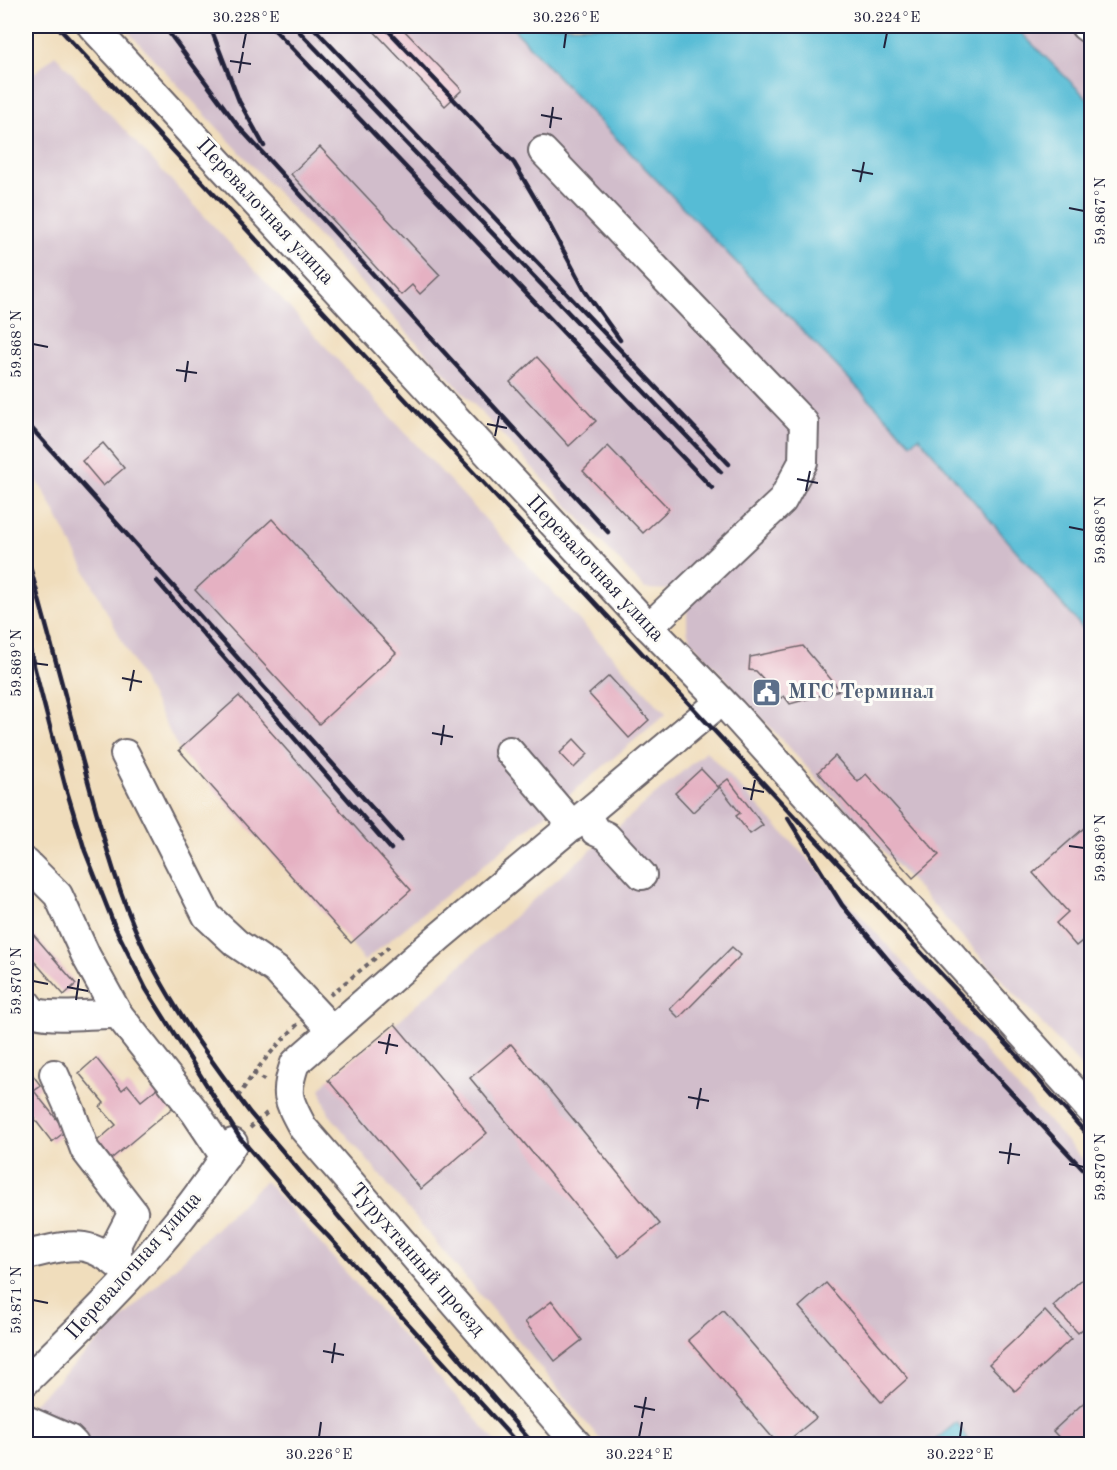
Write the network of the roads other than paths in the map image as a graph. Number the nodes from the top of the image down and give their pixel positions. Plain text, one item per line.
1 (92, 26) edge
2 (1085, 26) edge
3 (1092, 31) edge
4 (543, 151) dead end
5 (649, 627) junction
6 (721, 701) junction
7 (509, 751) dead end
8 (125, 754) dead end
9 (580, 820) junction
10 (26, 863) edge
11 (642, 875) dead end
12 (26, 1004) edge
13 (118, 1014) junction
14 (332, 1030) junction
15 (54, 1074) dead end
16 (1092, 1111) edge
17 (26, 1255) edge
18 (123, 1269) junction
19 (26, 1381) edge
20 (26, 1420) edge
21 (74, 1444) edge
22 (577, 1444) edge

1 - 5 street, Перевалочная улица
2 - 3 street
4 - 5 street
5 - 6 street, Перевалочная улица
6 - 9 street
6 - 16 street, Перевалочная улица
7 - 9 street
8 - 14 street
9 - 11 street
9 - 14 street
10 - 13 street
12 - 13 street
13 - 18 street, Перевалочная улица
14 - 22 street, Турухтанный проезд
15 - 18 street
17 - 18 street
18 - 19 street, Перевалочная улица
20 - 21 street

